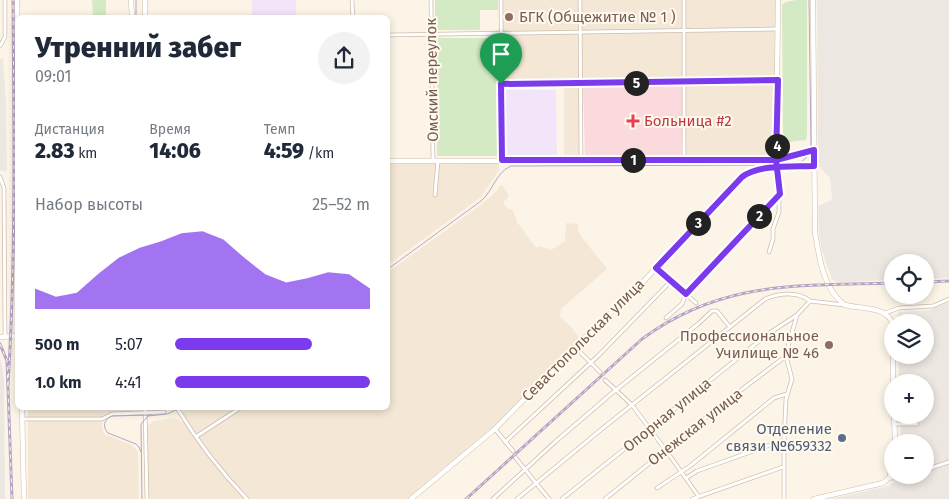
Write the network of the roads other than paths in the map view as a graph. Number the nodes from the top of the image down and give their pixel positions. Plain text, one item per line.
1 (4, 0) edge
2 (17, 0) edge
3 (131, 0) edge
4 (145, 0) edge
5 (352, 0) edge
6 (431, 0) edge
7 (501, 0) edge
8 (580, 0) edge
9 (684, 0) edge
10 (778, 0) edge
11 (813, 0) edge
12 (17, 15) edge
13 (132, 15) edge
14 (145, 15) edge
15 (353, 15) edge
16 (778, 30) junction
17 (684, 31) junction
18 (580, 33) junction
19 (390, 34) edge
20 (501, 34) junction
21 (432, 35) junction
22 (0, 46) edge
23 (778, 80) junction
24 (685, 82) junction
25 (501, 84) junction
26 (580, 84) junction
27 (814, 150) junction
28 (436, 160) junction
29 (502, 160) junction
30 (581, 160) junction
31 (684, 160) junction
32 (776, 160) junction
33 (390, 161) edge
34 (814, 166) junction
35 (776, 168) junction
36 (0, 177) edge
37 (780, 194) junction
38 (435, 195) dead end
39 (769, 252) dead end
40 (656, 268) junction
41 (670, 281) junction
42 (686, 294) junction
43 (949, 299) edge
44 (810, 301) junction
45 (696, 303) dead end
46 (844, 305) junction
47 (885, 314) joint
48 (797, 315) junction
49 (666, 318) dead end
50 (730, 327) junction
51 (2, 336) edge
52 (15, 336) edge
53 (575, 347) junction
54 (786, 356) junction
55 (590, 362) junction
56 (600, 372) dead end
57 (605, 380) dead end
58 (616, 390) junction
59 (787, 394) junction
60 (632, 405) junction
61 (22, 410) edge
62 (145, 410) edge
63 (178, 410) edge
64 (237, 410) edge
65 (164, 412) dead end
66 (145, 414) junction
67 (22, 419) junction
68 (894, 424) edge
69 (495, 429) junction
70 (650, 429) junction
71 (894, 434) edge
72 (197, 436) junction
73 (784, 440) junction
74 (505, 442) junction
75 (666, 450) junction
76 (513, 451) dead end
77 (515, 457) dead end
78 (949, 462) edge
79 (783, 467) junction
80 (934, 467) edge
81 (525, 469) junction
82 (681, 472) junction
83 (686, 478) junction
84 (884, 481) edge
85 (535, 482) junction
86 (657, 488) dead end
87 (699, 497) junction
88 (24, 499) edge
89 (147, 499) edge
90 (247, 499) edge
91 (411, 499) edge
92 (493, 499) edge
93 (517, 499) edge
94 (549, 499) edge
95 (562, 499) edge
96 (605, 499) edge
97 (692, 499) edge
98 (784, 499) edge
99 (814, 499) edge

1 - 22 street
2 - 12 street
3 - 13 street
4 - 14 street
5 - 15 street
6 - 21 street, Омский переулок
7 - 20 street
8 - 18 street
9 - 17 street
10 - 16 street
11 - 27 street
16 - 17 street
16 - 23 street
17 - 18 street
17 - 24 street
18 - 20 street
18 - 26 street
19 - 21 street
20 - 21 street
20 - 25 street
21 - 28 street, Омский переулок
23 - 24 street
23 - 32 street
24 - 26 street
24 - 31 street
25 - 26 street
25 - 29 street
26 - 30 street
27 - 32 street
27 - 34 street
28 - 29 street
28 - 33 street
28 - 38 street, Омский переулок
29 - 30 street
30 - 31 street
31 - 32 street
32 - 35 street
34 - 35 street, Севастопольская улица
34 - 46 street
35 - 37 street
35 - 40 street, Севастопольская улица
36 - 51 street
37 - 39 street
37 - 42 street
40 - 41 street
40 - 53 street, Севастопольская улица
41 - 42 street
41 - 55 street
42 - 45 street
42 - 49 street
43 - 47 street
44 - 46 street
44 - 48 street
44 - 50 street
46 - 47 street
48 - 54 street
48 - 70 street, Опорная улица
50 - 58 street
50 - 60 street
51 - 52 street
53 - 55 street
53 - 69 street, Севастопольская улица
54 - 59 street
54 - 75 street, Онежская улица
55 - 56 street
55 - 74 street
57 - 58 street
58 - 60 street
58 - 81 street
59 - 73 street
59 - 82 street
60 - 70 street
60 - 85 street
61 - 67 street
62 - 66 street
63 - 72 street
64 - 72 street
65 - 66 street
66 - 67 street
66 - 89 street
67 - 88 street
68 - 71 street
69 - 74 street
69 - 91 street, Севастопольская улица
70 - 75 street
70 - 95 street, Опорная улица
72 - 90 street
73 - 79 street
73 - 83 street
74 - 76 street
75 - 82 street
75 - 96 street, Онежская улица
77 - 81 street
78 - 80 street
79 - 87 street
79 - 98 street
81 - 85 street
81 - 92 street
82 - 83 street
82 - 86 street
83 - 87 street
84 - 99 street
85 - 93 street
85 - 94 street
87 - 97 street

